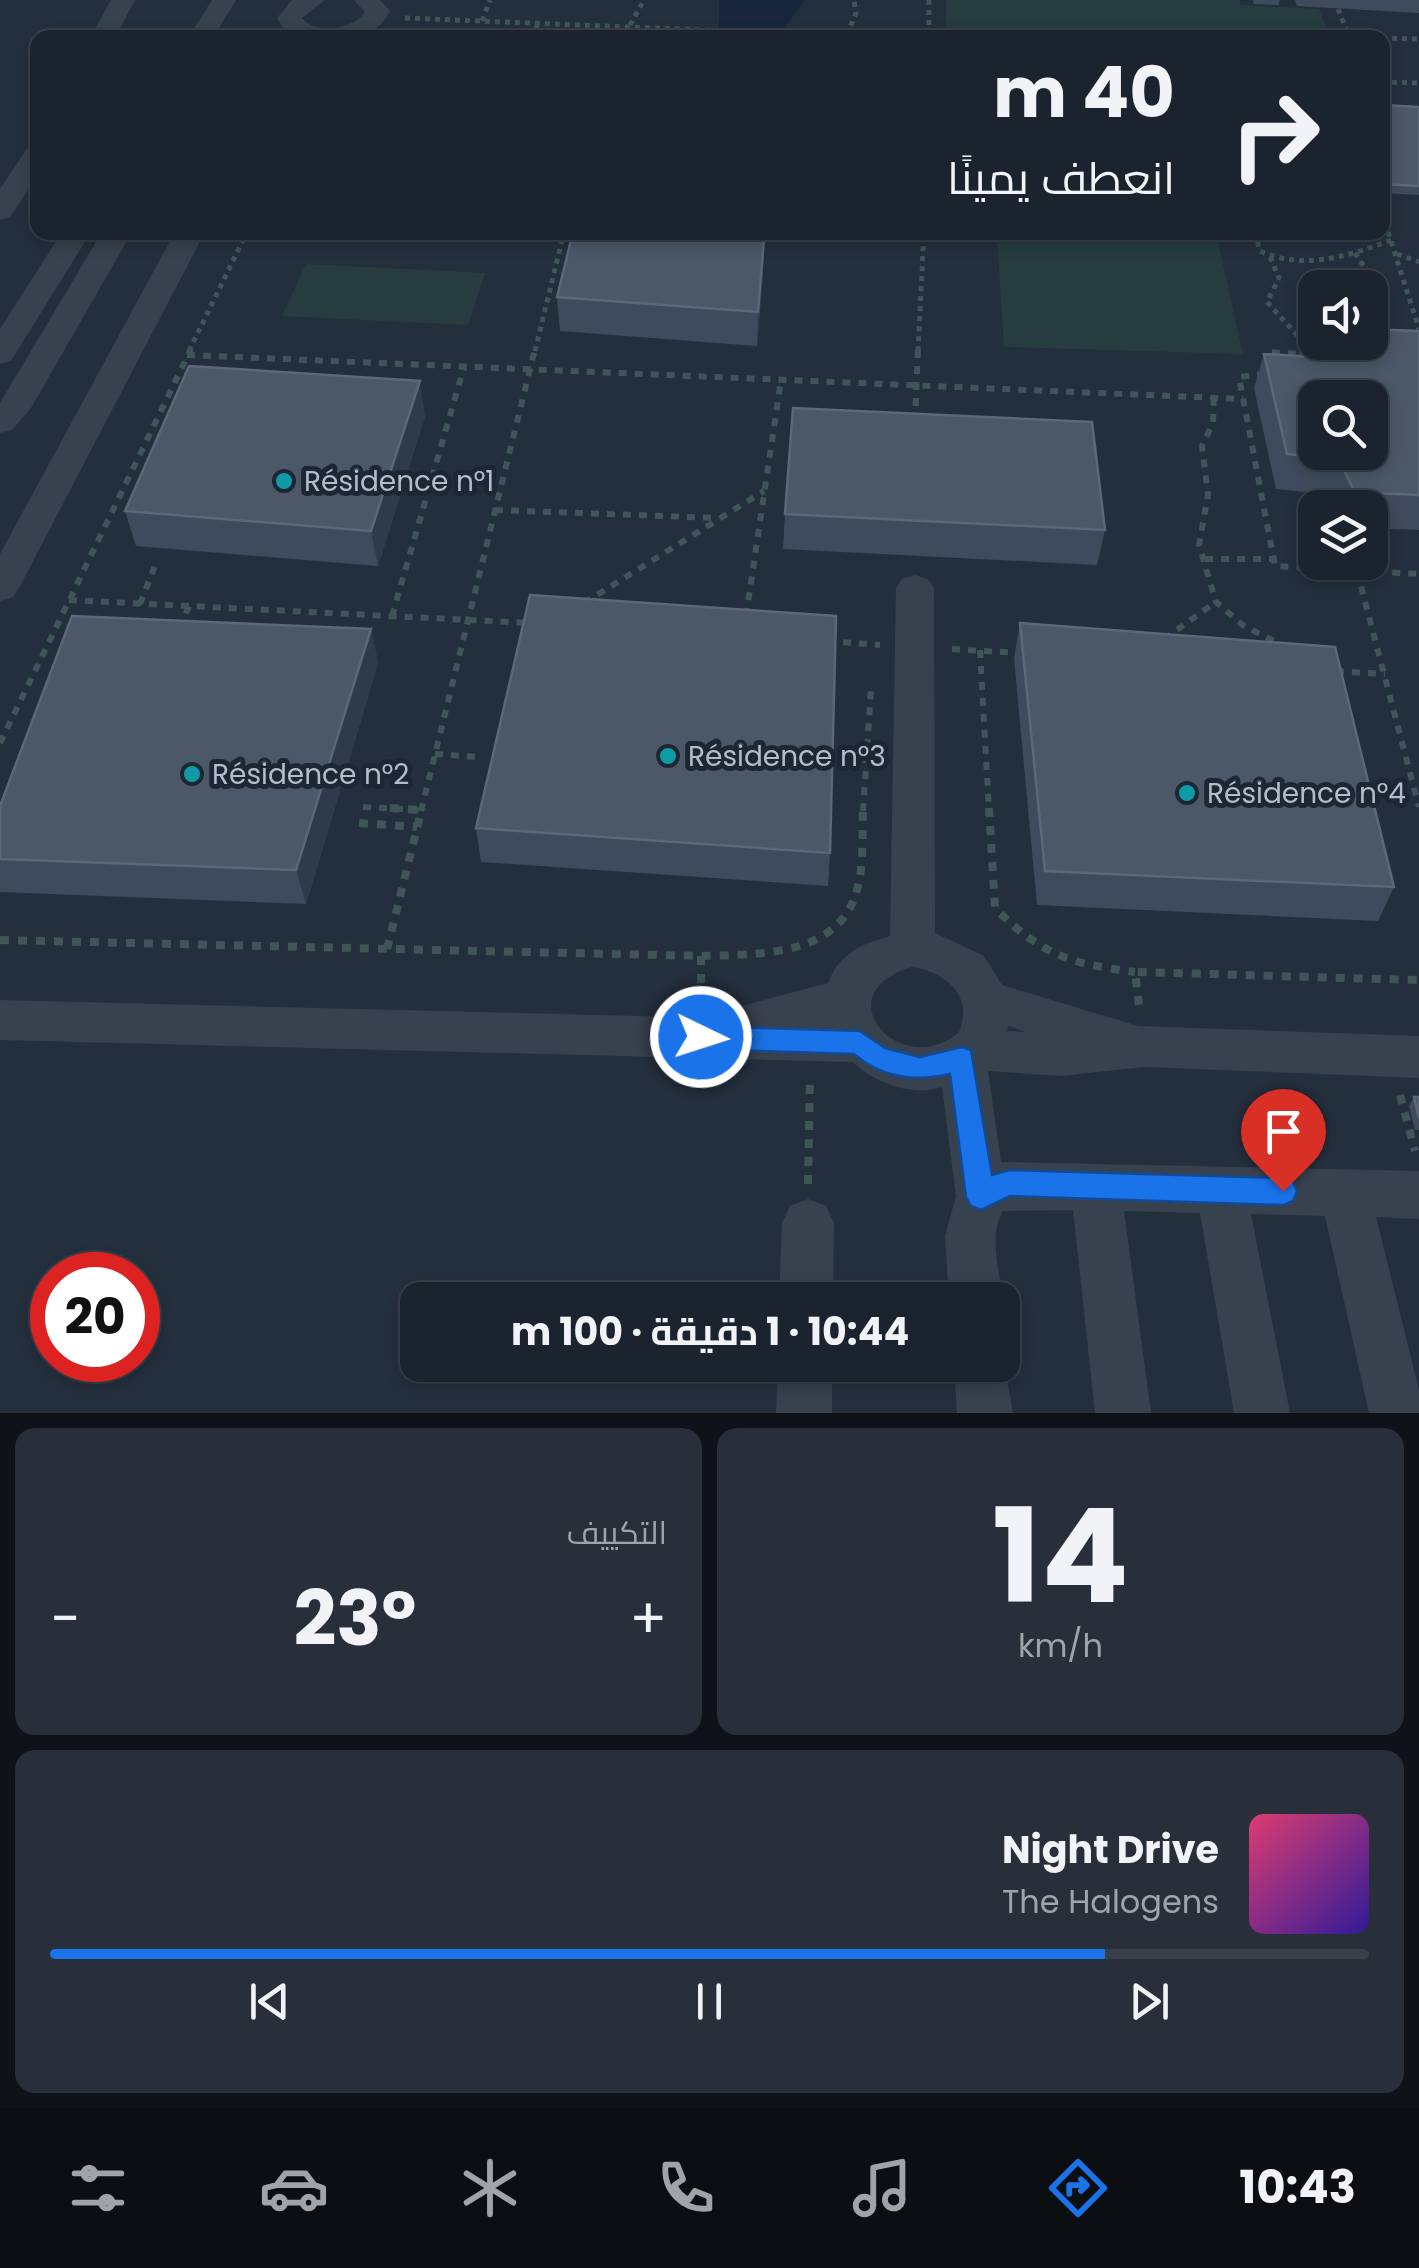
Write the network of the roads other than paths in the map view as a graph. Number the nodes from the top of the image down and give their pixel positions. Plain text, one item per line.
1 (123, 0) edge
2 (224, 0) edge
3 (310, 0) edge
4 (366, 0) edge
5 (106, 30) edge
6 (205, 30) edge
7 (289, 30) edge
8 (352, 30) edge
9 (30, 165) edge
10 (0, 211) edge
11 (72, 240) edge
12 (112, 240) edge
13 (186, 240) edge
14 (0, 354) edge
15 (0, 424) edge
16 (0, 588) edge
17 (915, 588) dead end
18 (912, 948) junction
19 (845, 998) junction
20 (986, 1000) junction
21 (0, 1020) edge
22 (701, 1037) junction
23 (860, 1042) junction
24 (1144, 1046) junction
25 (968, 1054) junction
26 (1419, 1057) edge
27 (1095, 1185) junction
28 (1221, 1190) junction
29 (1345, 1193) junction
30 (1419, 1195) edge
31 (981, 1197) junction
32 (808, 1223) road end
33 (806, 1282) edge
34 (975, 1282) edge
35 (805, 1382) edge
36 (982, 1382) edge
37 (804, 1413) edge
38 (984, 1413) edge
39 (1124, 1413) edge
40 (1262, 1413) edge
41 (1397, 1413) edge

1 - 5 street
2 - 6 street
3 - 7 street
4 - 8 street
9 - 10 street
11 - 14 street
12 - 15 street
13 - 16 street
17 - 18 street
18 - 19 street
18 - 20 street
19 - 22 street
19 - 23 street
20 - 24 street
20 - 25 street
21 - 22 street
22 - 23 street
23 - 25 street
24 - 25 street
24 - 26 street
25 - 31 street
27 - 28 street
27 - 31 street
27 - 39 street
28 - 29 street
28 - 40 street
29 - 30 street
29 - 41 street
31 - 34 street
32 - 33 street
35 - 37 street
36 - 38 street

